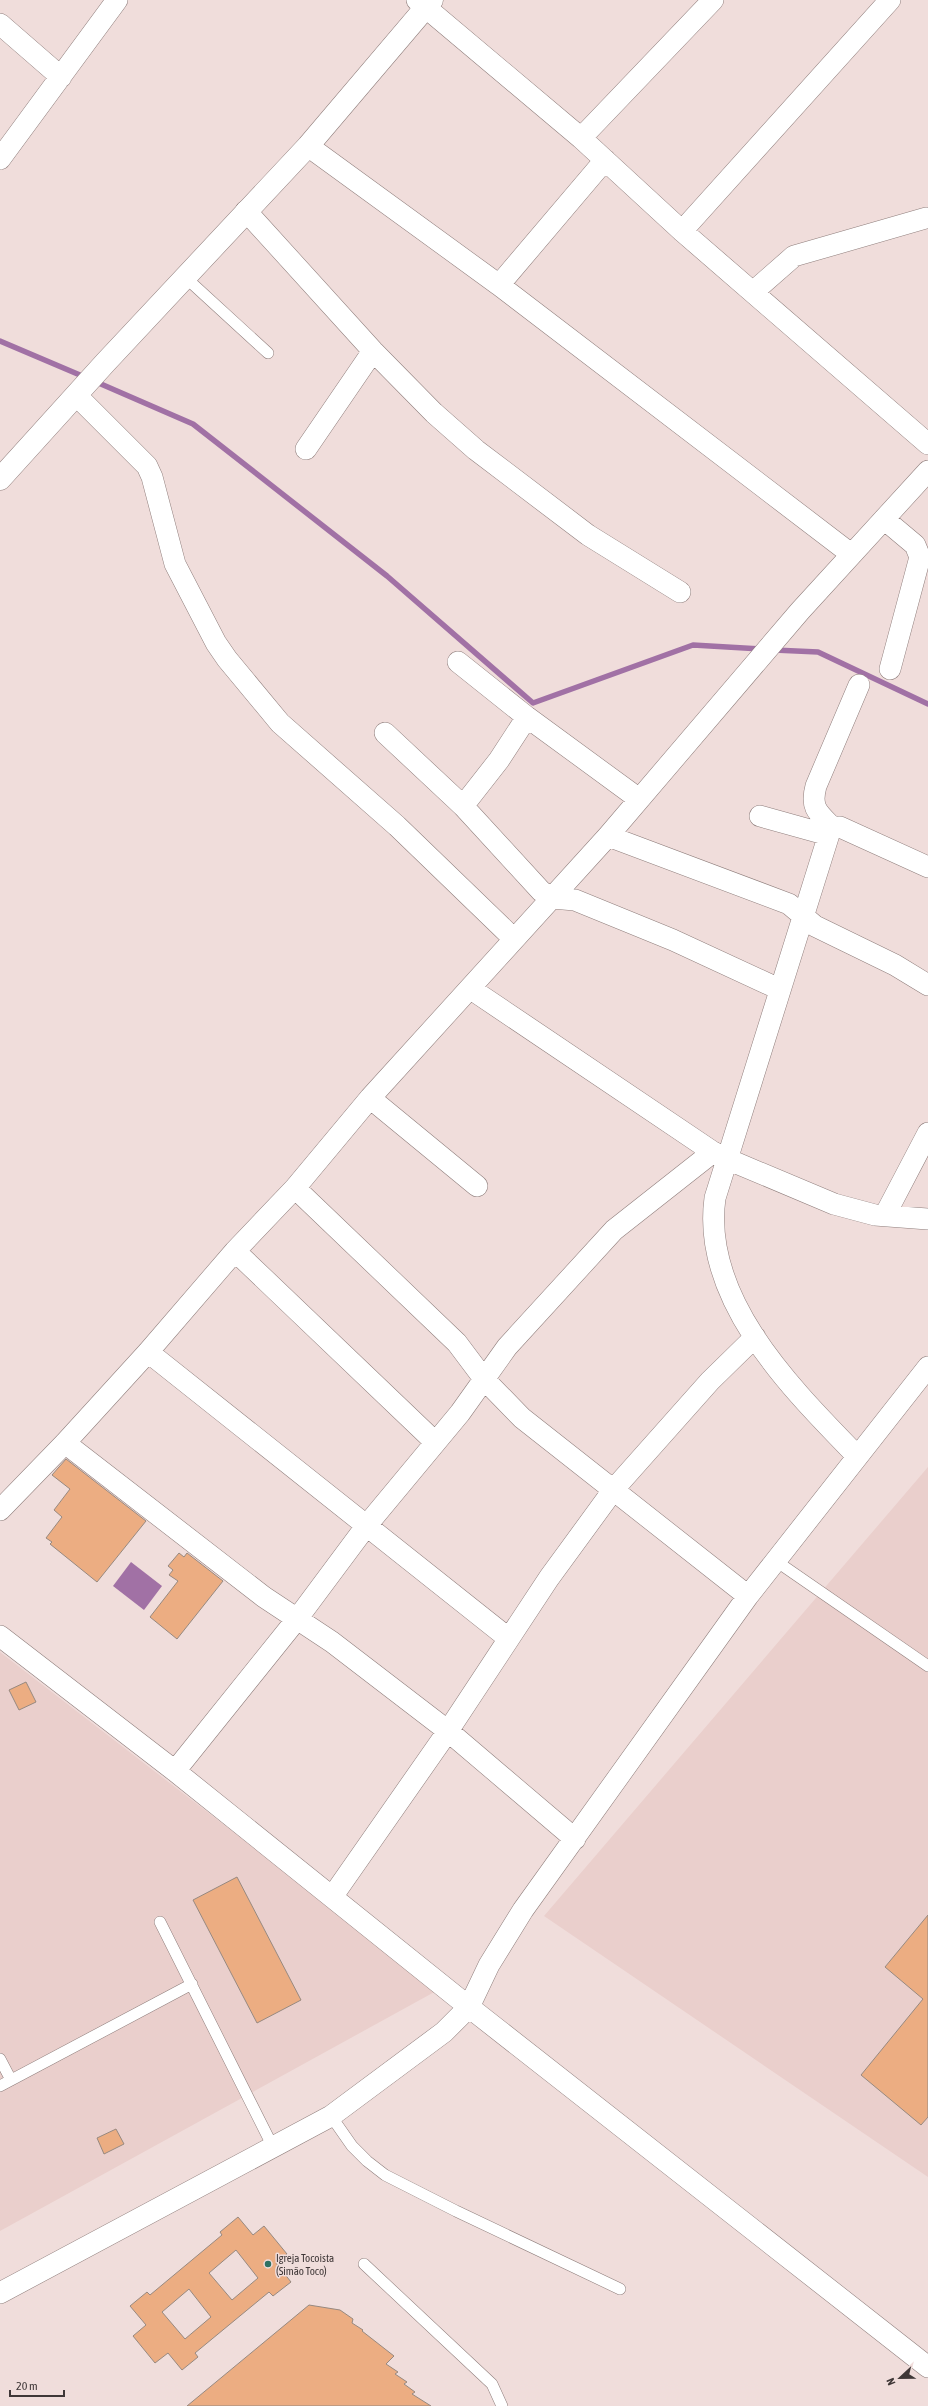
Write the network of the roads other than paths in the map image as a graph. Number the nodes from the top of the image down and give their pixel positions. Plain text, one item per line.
1 (117, 0) edge
2 (713, 0) edge
3 (890, 0) edge
4 (425, 3) edge
5 (0, 24) edge
6 (61, 77) junction
7 (581, 138) junction
8 (308, 146) junction
9 (0, 158) edge
10 (605, 160) junction
11 (246, 211) junction
12 (926, 218) dead end
13 (682, 231) junction
14 (185, 278) junction
15 (499, 285) junction
16 (753, 292) junction
17 (373, 351) junction
18 (268, 353) dead end
19 (79, 392) junction
20 (928, 444) edge
21 (306, 449) dead end
22 (928, 471) edge
23 (0, 479) edge
24 (884, 519) junction
25 (851, 554) junction
26 (680, 592) dead end
27 (458, 662) dead end
28 (890, 670) dead end
29 (859, 685) dead end
30 (527, 717) junction
31 (385, 732) dead end
32 (640, 799) junction
33 (463, 806) junction
34 (760, 816) dead end
35 (830, 831) junction
36 (608, 836) junction
37 (928, 867) edge
38 (552, 898) junction
39 (804, 917) junction
40 (514, 939) junction
41 (928, 986) edge
42 (471, 989) junction
43 (779, 989) junction
44 (370, 1098) junction
45 (928, 1133) edge
46 (720, 1156) junction
47 (477, 1186) dead end
48 (295, 1188) junction
49 (885, 1215) junction
50 (928, 1219) edge
51 (235, 1251) junction
52 (755, 1337) junction
53 (148, 1352) junction
54 (928, 1367) edge
55 (484, 1380) junction
56 (435, 1442) junction
57 (65, 1443) junction
58 (857, 1456) junction
59 (614, 1489) junction
60 (0, 1510) edge
61 (367, 1525) junction
62 (776, 1561) junction
63 (748, 1596) junction
64 (297, 1619) junction
65 (0, 1636) edge
66 (508, 1638) junction
67 (928, 1666) edge
68 (448, 1731) junction
69 (175, 1771) junction
70 (575, 1839) junction
71 (332, 1897) junction
72 (160, 1922) dead end
73 (192, 1984) junction
74 (469, 2007) junction
75 (0, 2060) edge
76 (12, 2080) junction
77 (0, 2086) edge
78 (332, 2116) junction
79 (273, 2147) junction
80 (364, 2264) dead end
81 (620, 2289) dead end
82 (0, 2292) edge
83 (928, 2367) edge
84 (502, 2406) edge

1 - 6 street
2 - 7 street
3 - 13 street
4 - 7 street
4 - 8 street
5 - 6 street
6 - 9 street
7 - 10 street
8 - 11 street
8 - 15 street
10 - 13 street
10 - 15 street
11 - 14 street
11 - 17 street
12 - 16 street
13 - 16 street
14 - 18 lane
14 - 19 street
15 - 25 street
16 - 20 street
17 - 21 street
17 - 26 street
19 - 23 street
19 - 40 street
22 - 24 street
24 - 25 street
24 - 28 street
25 - 32 street
27 - 30 street
29 - 35 street
30 - 32 street
30 - 33 street
31 - 33 street
32 - 36 street
33 - 38 street
34 - 35 street
35 - 37 street
35 - 39 street
36 - 38 street
36 - 39 street
38 - 40 street
38 - 43 street
39 - 41 street
39 - 43 street
40 - 42 street
42 - 44 street
42 - 46 street
43 - 46 street
44 - 47 street
44 - 48 street
45 - 49 street
46 - 49 street
46 - 52 street
46 - 55 street
48 - 51 street
48 - 55 street
49 - 50 street
51 - 53 street
51 - 56 street
52 - 58 street
52 - 59 street
53 - 57 street
53 - 61 street
54 - 58 street
55 - 56 street
55 - 59 street
56 - 61 street
57 - 60 street
57 - 64 street
58 - 62 street
59 - 63 street
59 - 66 street
61 - 64 street
61 - 66 street
62 - 63 street
62 - 67 lane
63 - 70 street
64 - 68 street
64 - 69 street
65 - 69 street
66 - 68 street
68 - 70 street
68 - 71 street
69 - 71 street
70 - 74 street
71 - 74 street
72 - 73 lane
73 - 76 lane
73 - 79 lane
74 - 78 street
74 - 83 street
75 - 76 lane
76 - 77 lane
78 - 79 street
78 - 81 lane
79 - 82 street
80 - 84 lane

